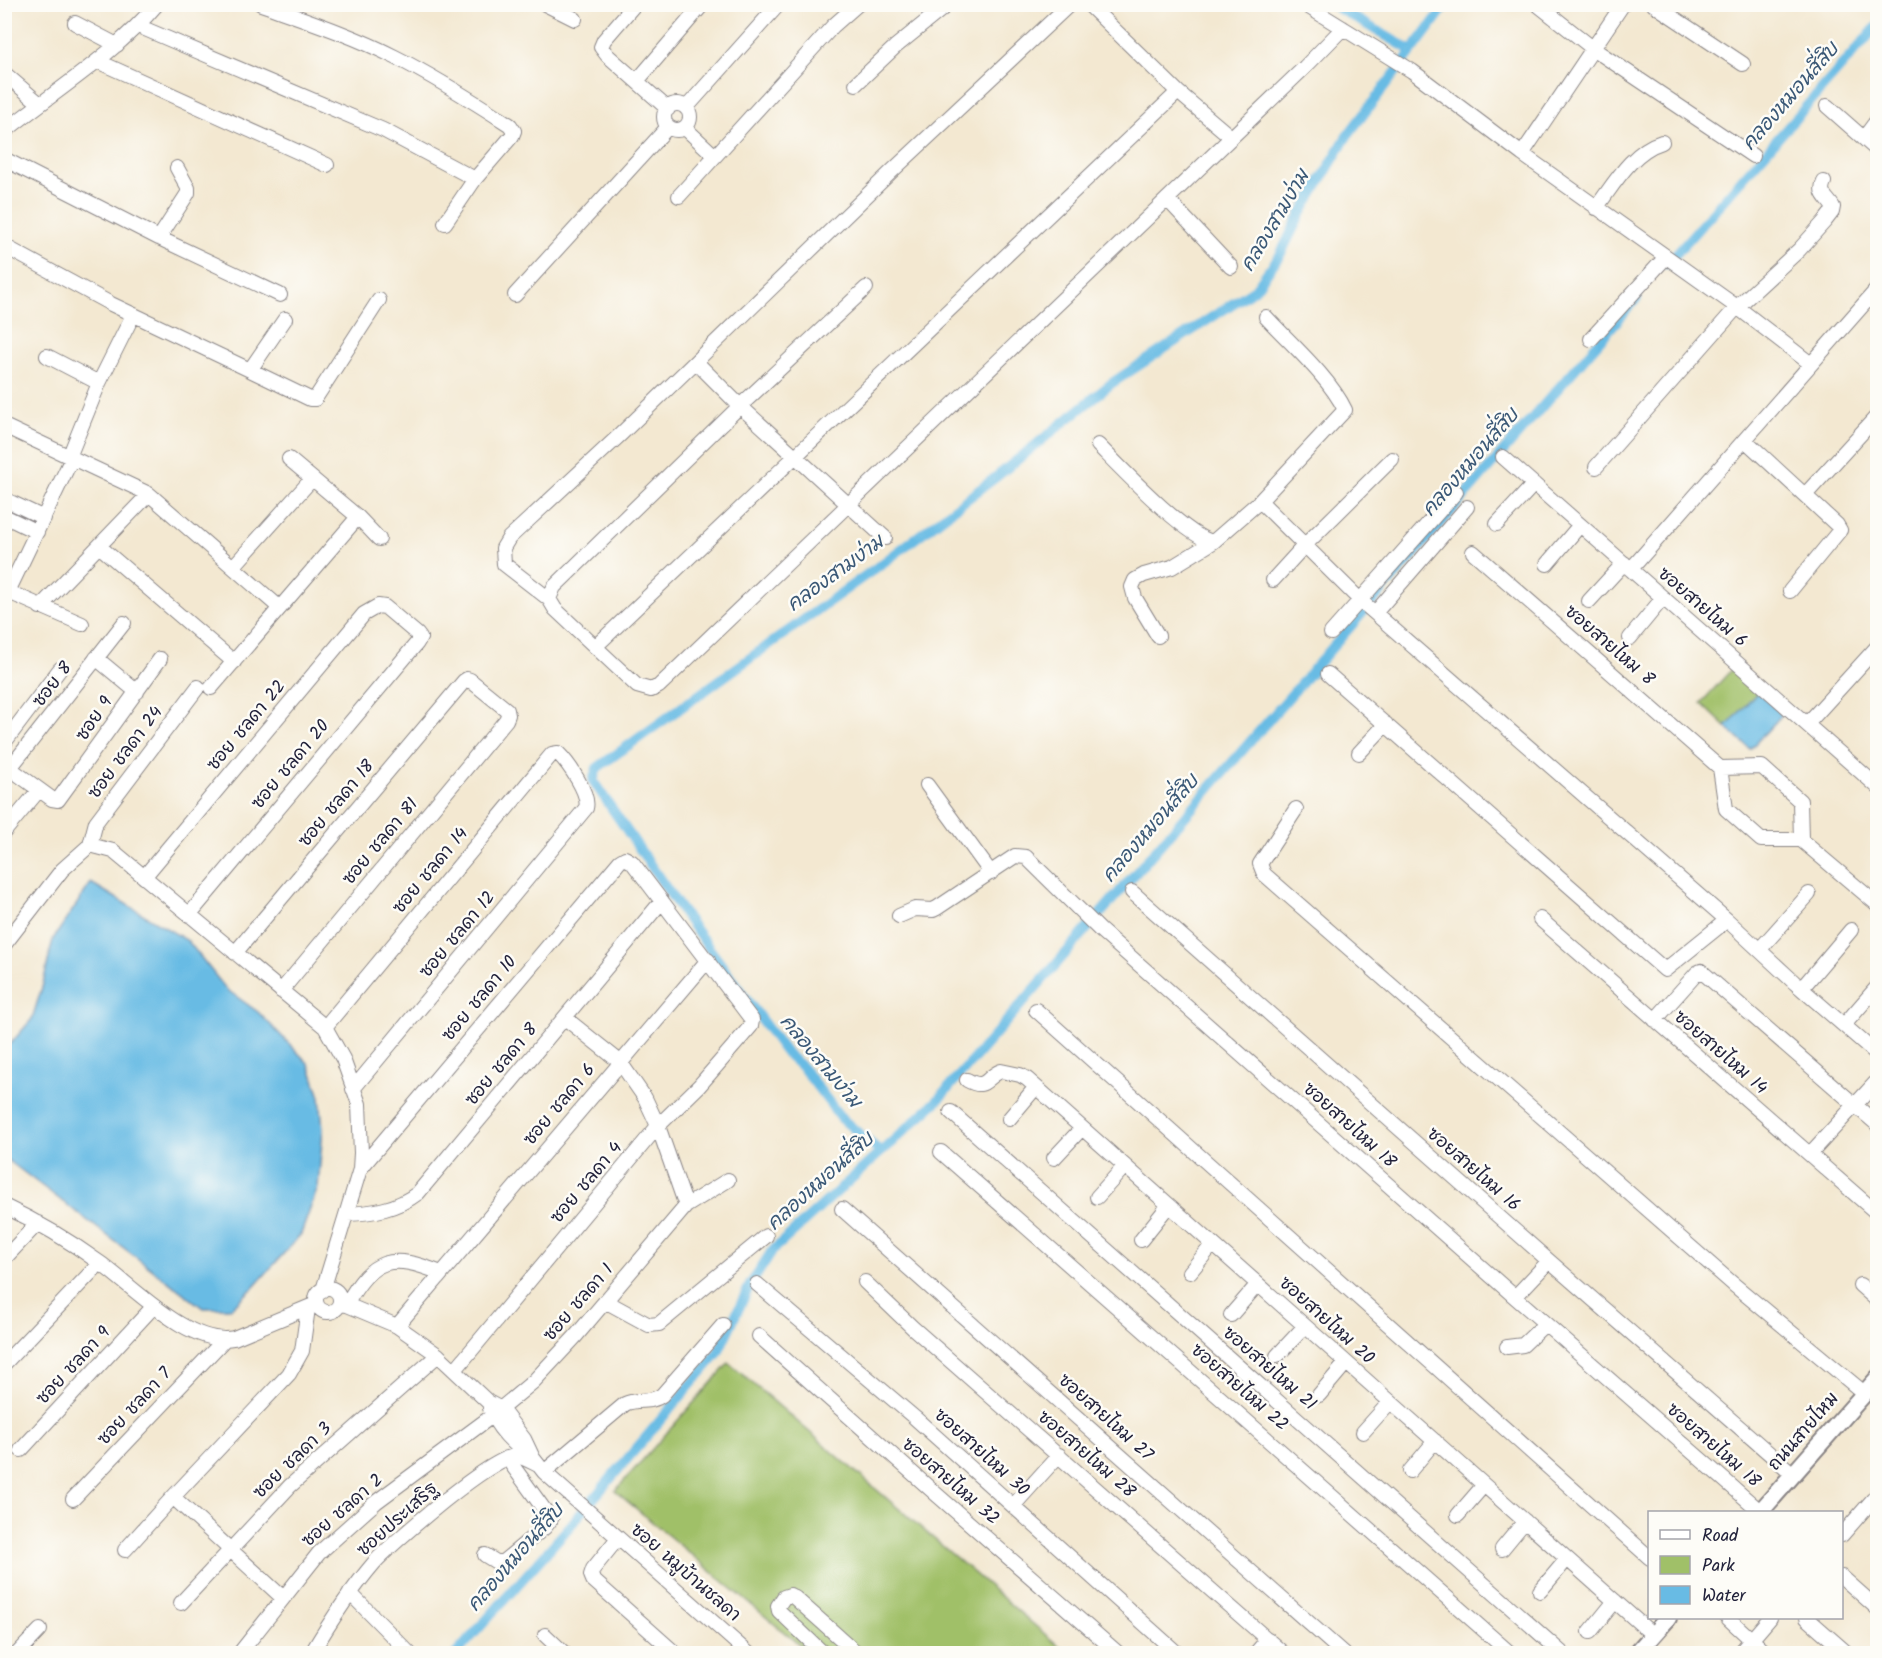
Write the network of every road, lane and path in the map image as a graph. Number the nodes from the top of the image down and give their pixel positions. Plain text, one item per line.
1 (157, 4) edge
2 (261, 4) edge
3 (545, 4) edge
4 (635, 4) edge
5 (703, 4) edge
6 (779, 4) edge
7 (858, 4) edge
8 (948, 4) edge
9 (1070, 4) edge
10 (1088, 4) edge
11 (1537, 4) edge
12 (1623, 4) edge
13 (1653, 4) edge
14 (1314, 7) edge
15 (575, 19) dead end
16 (75, 23) dead end
17 (138, 26) junction
18 (1343, 28) junction
19 (117, 45) junction
20 (1595, 50) junction
21 (98, 61) junction
22 (1743, 63) dead end
23 (4, 73) edge
24 (637, 81) junction
25 (856, 84) dead end
26 (1178, 92) junction
27 (40, 104) junction
28 (1827, 106) dead end
29 (686, 108) junction
30 (668, 109) junction
31 (1878, 119) edge
32 (668, 127) junction
33 (685, 128) junction
34 (4, 132) edge
35 (1231, 137) junction
36 (1864, 138) junction
37 (1662, 142) dead end
38 (1878, 151) edge
39 (1522, 154) junction
40 (714, 156) junction
41 (1753, 156) dead end
42 (4, 159) edge
43 (327, 165) dead end
44 (177, 168) dead end
45 (475, 179) junction
46 (1824, 182) dead end
47 (679, 196) dead end
48 (1167, 199) junction
49 (1596, 208) junction
50 (445, 223) dead end
51 (159, 238) junction
52 (4, 246) edge
53 (1667, 258) junction
54 (1231, 267) dead end
55 (866, 288) dead end
56 (1878, 288) edge
57 (280, 295) dead end
58 (516, 295) dead end
59 (380, 300) dead end
60 (1737, 308) junction
61 (133, 315) junction
62 (1266, 317) dead end
63 (285, 319) dead end
64 (1591, 339) dead end
65 (47, 356) dead end
66 (696, 362) junction
67 (1811, 364) junction
68 (250, 370) junction
69 (99, 383) junction
70 (740, 405) junction
71 (1878, 415) edge
72 (4, 426) edge
73 (1745, 440) junction
74 (1098, 445) dead end
75 (795, 456) junction
76 (1503, 457) dead end
77 (70, 458) junction
78 (289, 459) dead end
79 (1392, 459) dead end
80 (1596, 467) dead end
81 (312, 478) junction
82 (1534, 484) junction
83 (1456, 492) dead end
84 (148, 494) junction
85 (1805, 495) junction
86 (4, 500) edge
87 (1260, 501) junction
88 (848, 504) junction
89 (1467, 507) dead end
90 (4, 516) edge
91 (357, 517) junction
92 (44, 518) junction
93 (1497, 524) dead end
94 (1581, 525) junction
95 (37, 532) junction
96 (885, 538) dead end
97 (380, 539) dead end
98 (1213, 542) junction
99 (99, 546) junction
100 (1304, 546) junction
101 (1473, 552) dead end
102 (1547, 564) dead end
103 (1627, 566) junction
104 (233, 567) junction
105 (1273, 580) dead end
106 (1790, 591) dead end
107 (6, 594) edge
108 (1663, 598) junction
109 (549, 599) junction
110 (1589, 601) dead end
111 (1367, 606) junction
112 (40, 607) junction
113 (280, 608) junction
114 (124, 623) dead end
115 (82, 624) dead end
116 (1331, 633) dead end
117 (1158, 636) dead end
118 (420, 638) joint
119 (1630, 638) dead end
120 (1878, 646) edge
121 (595, 647) junction
122 (96, 658) junction
123 (160, 659) dead end
124 (234, 662) junction
125 (1872, 662) edge
126 (60, 669) dead end
127 (1328, 674) dead end
128 (137, 692) junction
129 (508, 715) joint
130 (1386, 724) junction
131 (1807, 724) junction
132 (4, 743) edge
133 (1359, 753) dead end
134 (7, 766) edge
135 (1720, 768) junction
136 (927, 785) dead end
137 (1878, 787) edge
138 (39, 790) junction
139 (587, 802) joint
140 (1296, 809) dead end
141 (4, 832) edge
142 (1801, 840) junction
143 (90, 845) junction
144 (991, 873) junction
145 (144, 877) junction
146 (1132, 892) dead end
147 (1809, 894) dead end
148 (662, 901) junction
149 (1878, 905) edge
150 (189, 915) junction
151 (899, 916) dead end
152 (1540, 919) dead end
153 (1727, 920) junction
154 (1851, 930) dead end
155 (4, 945) edge
156 (1760, 950) junction
157 (235, 953) junction
158 (708, 960) junction
159 (1878, 986) edge
160 (1802, 988) junction
161 (281, 991) junction
162 (1036, 1010) dead end
163 (564, 1018) junction
164 (1655, 1020) junction
165 (1844, 1025) junction
166 (325, 1027) junction
167 (1878, 1055) edge
168 (620, 1062) junction
169 (967, 1080) dead end
170 (1878, 1080) edge
171 (1036, 1087) junction
172 (354, 1089) junction
173 (1854, 1104) junction
174 (951, 1112) dead end
175 (1009, 1119) dead end
176 (1878, 1125) edge
177 (658, 1126) junction
178 (1082, 1128) junction
179 (941, 1152) dead end
180 (1810, 1154) junction
181 (1054, 1158) dead end
182 (1125, 1166) junction
183 (360, 1169) junction
184 (728, 1180) dead end
185 (1097, 1197) dead end
186 (1169, 1205) junction
187 (4, 1206) edge
188 (686, 1206) junction
189 (842, 1209) dead end
190 (347, 1214) junction
191 (1878, 1214) edge
192 (38, 1223) junction
193 (766, 1236) dead end
194 (1141, 1240) dead end
195 (1213, 1244) junction
196 (4, 1259) edge
197 (1549, 1261) junction
198 (100, 1263) junction
199 (1190, 1272) dead end
200 (441, 1274) junction
201 (865, 1282) dead end
202 (757, 1284) dead end
203 (1257, 1284) junction
204 (1860, 1285) dead end
205 (323, 1290) junction
206 (1515, 1297) junction
207 (605, 1301) junction
208 (1878, 1301) edge
209 (343, 1304) junction
210 (154, 1306) junction
211 (312, 1306) junction
212 (1231, 1315) dead end
213 (1545, 1324) junction
214 (723, 1325) dead end
215 (397, 1326) junction
216 (1305, 1326) junction
217 (759, 1336) dead end
218 (224, 1340) junction
219 (1507, 1347) dead end
220 (438, 1354) junction
221 (1277, 1356) dead end
222 (1346, 1363) junction
223 (4, 1364) edge
224 (455, 1370) junction
225 (1878, 1378) edge
226 (1864, 1394) junction
227 (1318, 1395) dead end
228 (1390, 1402) junction
229 (494, 1409) junction
230 (1363, 1432) dead end
231 (1435, 1442) junction
232 (21, 1450) dead end
233 (1059, 1455) junction
234 (507, 1458) junction
235 (538, 1465) junction
236 (1410, 1470) dead end
237 (1793, 1474) junction
238 (1484, 1485) junction
239 (1876, 1496) dead end
240 (173, 1497) junction
241 (73, 1499) dead end
242 (1013, 1506) junction
243 (1760, 1511) edge
244 (1762, 1511) edge
245 (1458, 1515) dead end
246 (1525, 1521) junction
247 (1843, 1534) edge
248 (618, 1538) junction
249 (230, 1549) junction
250 (1502, 1549) dead end
251 (125, 1550) dead end
252 (485, 1555) dead end
253 (1648, 1556) edge
254 (1567, 1559) junction
255 (1843, 1578) edge
256 (1540, 1591) dead end
257 (351, 1593) junction
258 (283, 1598) junction
259 (1615, 1602) junction
260 (181, 1603) dead end
261 (1876, 1606) edge
262 (1666, 1619) edge
263 (1730, 1619) edge
264 (1768, 1619) edge
265 (1809, 1619) edge
266 (40, 1630) dead end
267 (1590, 1632) dead end
268 (545, 1635) dead end
269 (1653, 1635) junction
270 (1268, 1639) junction
271 (1752, 1640) junction
272 (17, 1653) edge
273 (239, 1653) edge
274 (311, 1653) edge
275 (410, 1653) edge
276 (566, 1653) edge
277 (676, 1653) edge
278 (749, 1653) edge
279 (824, 1653) edge
280 (858, 1653) edge
281 (1119, 1653) edge
282 (1178, 1653) edge
283 (1256, 1653) edge
284 (1284, 1653) edge
285 (1344, 1653) edge
286 (1512, 1653) edge
287 (1563, 1653) edge
288 (1635, 1653) edge
289 (1739, 1653) edge
290 (1767, 1653) edge
291 (1848, 1653) edge

1 - 17 street
2 - 45 street
3 - 15 street
4 - 24 street
5 - 24 street
6 - 29 street
7 - 40 street
8 - 25 street
9 - 66 street
10 - 26 street
11 - 20 street
12 - 20 street
13 - 22 street
14 - 18 street
16 - 19 street
17 - 19 street
17 - 45 street
18 - 35 street
18 - 39 street
19 - 21 street
20 - 39 street
20 - 41 street
21 - 27 street
21 - 43 street
23 - 27 street
24 - 30 street
26 - 35 street
26 - 75 street
27 - 34 street
28 - 36 street
29 - 30 street
29 - 33 street
30 - 32 street
31 - 36 street
32 - 33 street
32 - 58 street
33 - 40 street
35 - 48 street
36 - 38 street
37 - 49 street
39 - 49 street
40 - 47 street
42 - 51 street
44 - 51 street
45 - 50 street
46 - 60 street
48 - 54 street
48 - 88 street
49 - 53 street
51 - 57 street
52 - 61 street
53 - 60 street
53 - 64 street
55 - 70 street
56 - 67 street
59 - 68 street
60 - 67 street
60 - 80 street
61 - 68 street
61 - 69 street
62 - 87 street
63 - 68 street
65 - 69 street
66 - 70 street
66 - 109 street
67 - 73 street
69 - 77 street
70 - 75 street
70 - 109 street
71 - 85 street
72 - 77 street
73 - 85 street
73 - 103 street
74 - 98 street
75 - 88 street
75 - 121 street
76 - 82 street, ซอยสายไหม 6
77 - 84 street
77 - 92 street
78 - 81 street
79 - 100 street
81 - 91 street
81 - 104 street
82 - 93 street
82 - 94 street, ซอยสายไหม 6
83 - 111 street
84 - 99 street
84 - 104 street
85 - 106 street
86 - 92 street
87 - 98 street
87 - 100 street
88 - 96 street
88 - 121 street
89 - 111 street
90 - 95 street
91 - 97 street
91 - 113 street, ซอย ชลดา 24
92 - 95 street
94 - 102 street
94 - 103 street, ซอยสายไหม 6
95 - 107 street
98 - 117 street
99 - 112 street
99 - 124 street
100 - 105 street
100 - 111 street
101 - 135 street, ซอยสายไหม 8
103 - 108 street, ซอยสายไหม 6
103 - 110 street
104 - 113 street
107 - 112 street
108 - 119 street
108 - 131 street, ซอยสายไหม 6
109 - 121 street
111 - 116 street
111 - 153 street
112 - 115 street
113 - 124 street, ซอย ชลดา 24
114 - 122 street, ซอย 8
118 - 145 street, ซอย ชลดา 22
118 - 150 street, ซอย ชลดา 20
120 - 125 street
122 - 128 street
122 - 134 street, ซอย 8
123 - 128 street, ซอย 9
124 - 143 street, ซอย ชลดา 24
125 - 131 street
126 - 132 street
127 - 130 street
128 - 138 street, ซอย 9
129 - 157 street, ซอย ชลดา 18
129 - 161 street, ซอย ชลดา 81
130 - 133 street
130 - 153 street
131 - 137 street, ซอยสายไหม 6
134 - 138 street
135 - 142 street
135 - 142 street
136 - 144 street
138 - 141 street
139 - 166 street, ซอย ชลดา 14
139 - 172 street, ซอย ชลดา 12
140 - 226 street
142 - 149 street
143 - 145 street
143 - 155 street
144 - 151 street, ซอยสายไหม 18
144 - 206 street, ซอยสายไหม 18
145 - 150 street
146 - 197 street, ซอยสายไหม 16
147 - 156 street
148 - 158 street
148 - 163 street, ซอย ชลดา 8
148 - 183 street, ซอย ชลดา 10
150 - 157 street
152 - 164 street, ซอยสายไหม 14
153 - 156 street
154 - 160 street
156 - 160 street
157 - 161 street
158 - 168 street, ซอย ชลดา 6
158 - 177 street, ซอย ชลดา 4
159 - 165 street
160 - 165 street
161 - 166 street
162 - 253 street
163 - 168 street
163 - 190 street, ซอย ชลดา 8
164 - 173 street
164 - 180 street, ซอยสายไหม 14
165 - 167 street
166 - 172 street
168 - 177 street
168 - 200 street, ซอย ชลดา 6
169 - 171 street, ซอยสายไหม 20
170 - 173 street
171 - 175 street
171 - 178 street, ซอยสายไหม 20
172 - 183 street
173 - 176 street
173 - 180 street
174 - 287 street, ซอยสายไหม 21
177 - 188 street
177 - 224 street, ซอย ชลดา 4
178 - 181 street
178 - 182 street, ซอยสายไหม 20
179 - 286 street, ซอยสายไหม 22
180 - 191 street, ซอยสายไหม 14
182 - 185 street
182 - 186 street, ซอยสายไหม 20
183 - 190 street
184 - 188 street, ซอย ชลดา 1
186 - 194 street
186 - 195 street, ซอยสายไหม 20
187 - 192 street
188 - 207 street, ซอย ชลดา 1
189 - 285 street, ซอยสายไหม 27
190 - 205 street
192 - 196 street
192 - 198 street
193 - 207 street
195 - 199 street
195 - 203 street, ซอยสายไหม 20
197 - 206 street
197 - 237 street, ซอยสายไหม 16
198 - 210 street
198 - 223 street
200 - 209 street
200 - 215 street, ซอย ชลดา 6
201 - 233 street, ซอยสายไหม 28
202 - 242 street, ซอยสายไหม 30
203 - 212 street
203 - 216 street, ซอยสายไหม 20
204 - 208 street
205 - 209 street, ซอย หมูบ้านชลดา
205 - 211 street
206 - 213 street, ซอยสายไหม 18
207 - 229 street, ซอย ชลดา 1
209 - 211 street
209 - 215 street, ซอย หมูบ้านชลดา
210 - 218 street
210 - 232 street, ซอย ชลดา 9
211 - 218 street
211 - 240 street
213 - 219 street
213 - 243 street, ซอยสายไหม 18
214 - 235 street
215 - 220 street, ซอย หมูบ้านชลดา
216 - 221 street
216 - 222 street, ซอยสายไหม 20
217 - 281 street, ซอยสายไหม 32
218 - 241 street, ซอย ชลดา 7
220 - 224 street, ซอย หมูบ้านชลดา
220 - 249 street, ซอย ชลดา 3
222 - 227 street
222 - 228 street, ซอยสายไหม 20
224 - 229 street, ซอย หมูบ้านชลดา
225 - 226 main road, ถนนสายไหม
226 - 237 main road, ถนนสายไหม
228 - 230 street
228 - 231 street, ซอยสายไหม 20
229 - 235 street, ซอย หมูบ้านชลดา
229 - 258 street, ซอย ชลดา 2
231 - 236 street
231 - 238 street, ซอยสายไหม 20
233 - 242 street
233 - 270 street, ซอยสายไหม 28
234 - 235 street
234 - 252 street
234 - 257 street, ซอยประเสริฐ
235 - 248 street, ซอย หมูบ้านชลดา
237 - 244 main road, ถนนสายไหม
238 - 245 street
238 - 246 street, ซอยสายไหม 20
239 - 247 street
240 - 249 street
240 - 251 street
242 - 282 street, ซอยสายไหม 30
246 - 250 street
246 - 254 street, ซอยสายไหม 20
248 - 277 street
248 - 278 street, ซอย หมูบ้านชลดา
249 - 258 street
249 - 260 street, ซอย ชลดา 3
254 - 256 street
254 - 259 street, ซอยสายไหม 20
255 - 261 street
257 - 274 street, ซอยประเสริฐ
257 - 275 street
258 - 273 street, ซอย ชลดา 2
259 - 267 street
259 - 269 street, ซอยสายไหม 20
262 - 269 main road
263 - 271 street
264 - 271 street
265 - 291 street
266 - 272 street
268 - 276 street
269 - 288 main road
270 - 283 street
270 - 284 street, ซอยสายไหม 28
271 - 289 street
271 - 290 street
279 - 280 street

